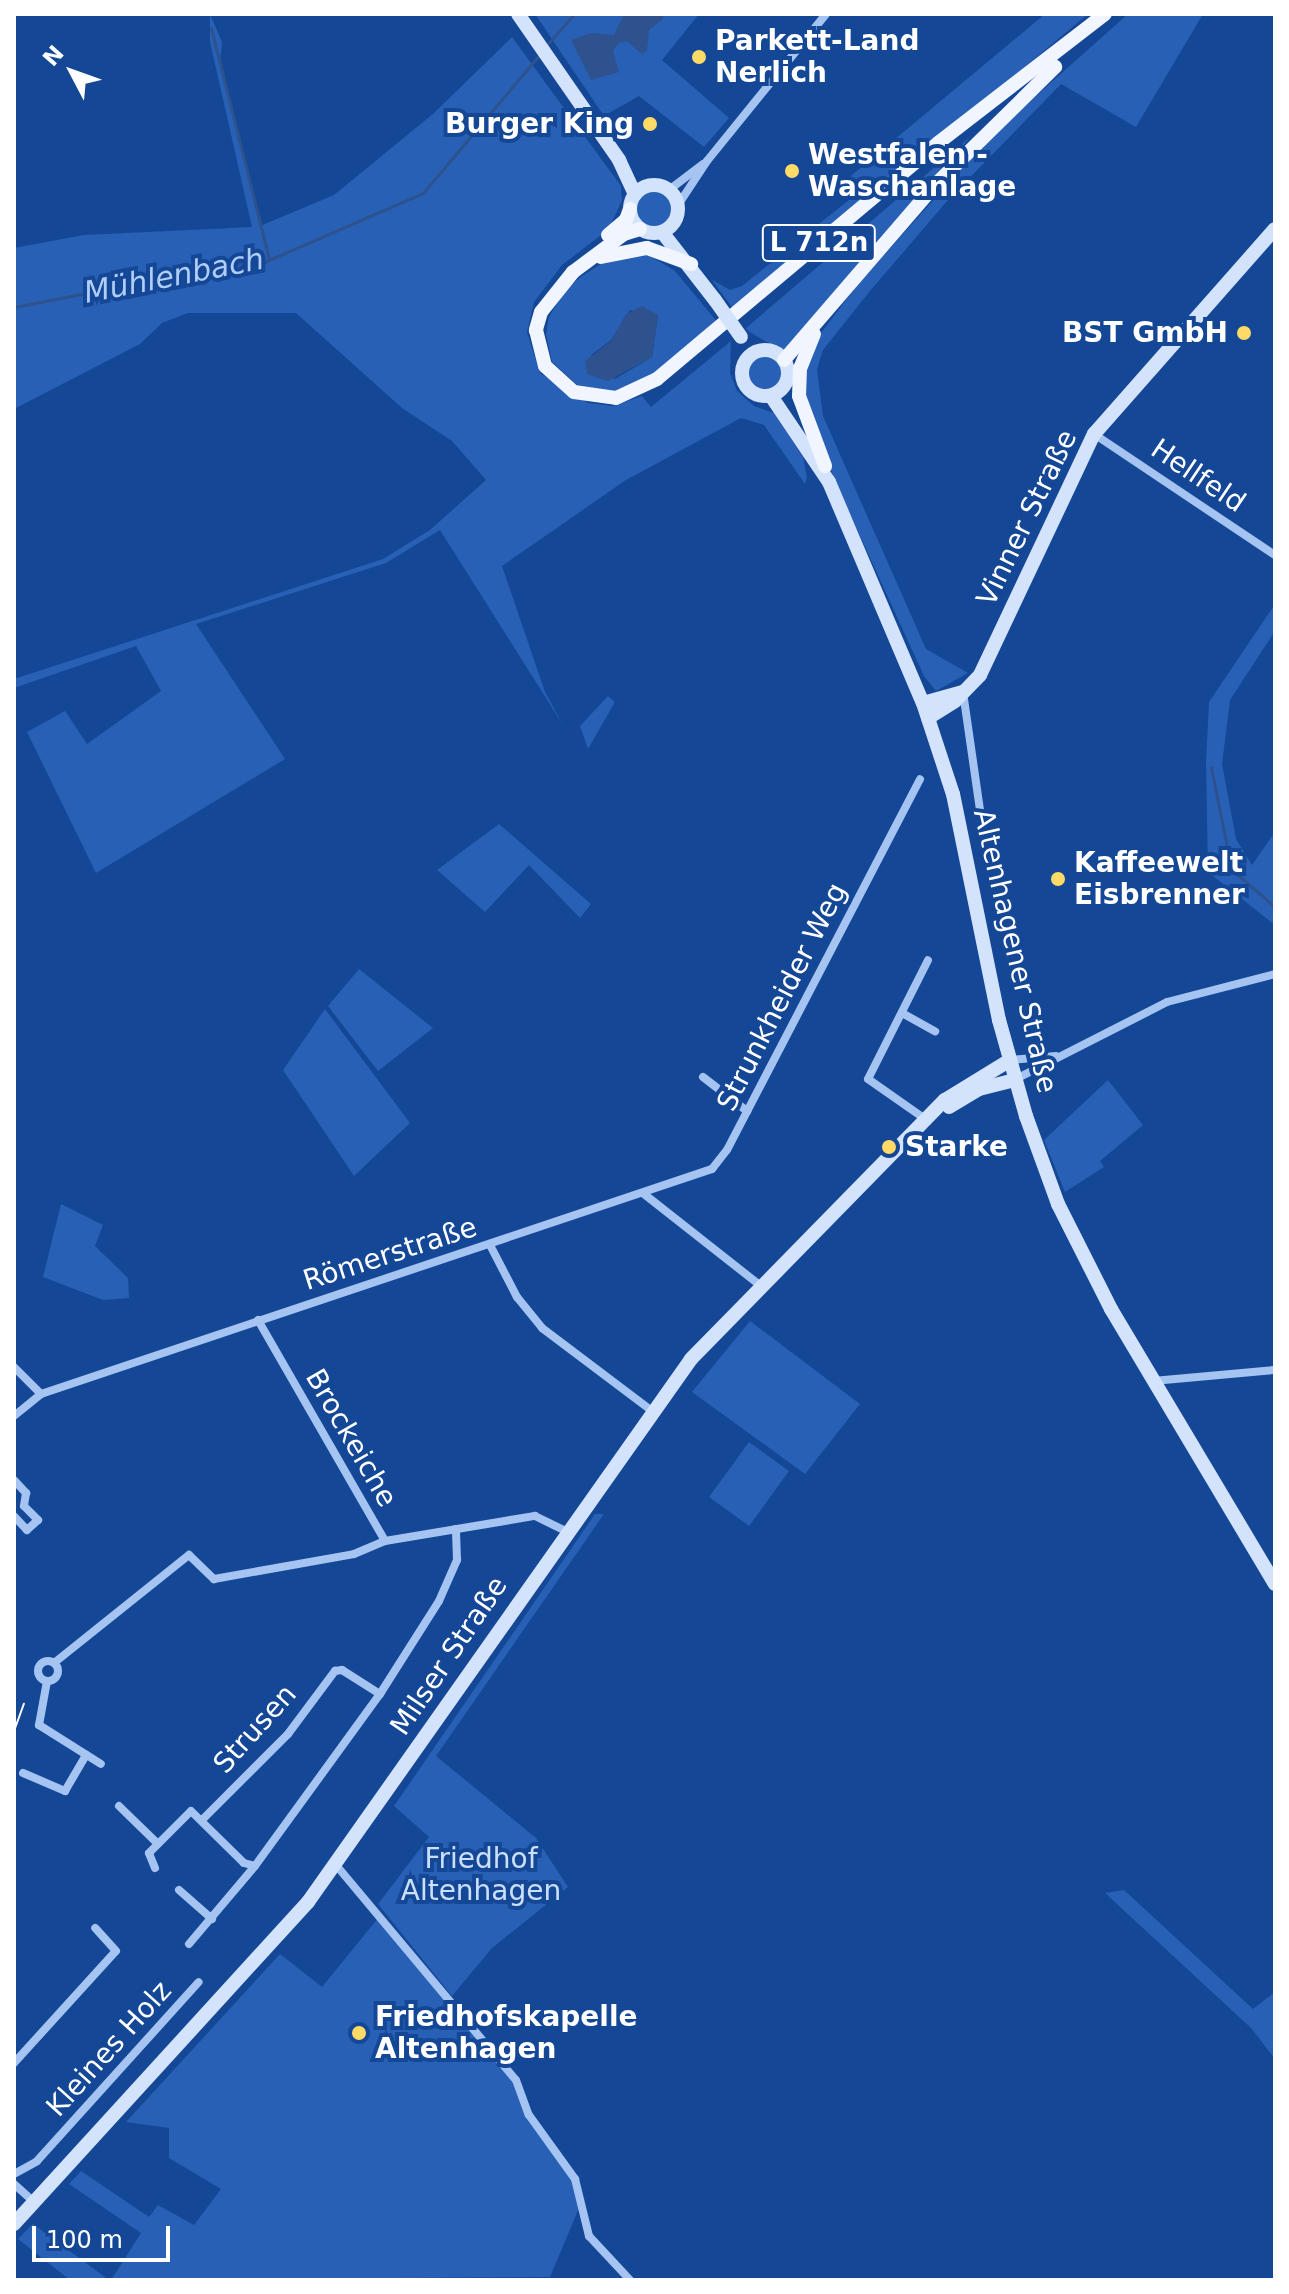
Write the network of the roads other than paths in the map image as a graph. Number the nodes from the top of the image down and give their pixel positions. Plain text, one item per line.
1 (518, 14) edge
2 (826, 14) edge
3 (1105, 14) edge
4 (1117, 14) edge
5 (619, 160) junction
6 (707, 161) junction
7 (649, 185) junction
8 (669, 190) junction
9 (635, 194) junction
10 (678, 205) junction
11 (630, 209) junction
12 (667, 228) junction
13 (640, 229) junction
14 (1275, 229) edge
15 (691, 264) junction
16 (573, 272) junction
17 (834, 303) junction
18 (741, 337) junction
19 (763, 350) junction
20 (746, 360) junction
21 (784, 360) junction
22 (537, 368) dead end
23 (776, 392) junction
24 (1094, 434) junction
25 (825, 466) junction
26 (829, 482) junction
27 (1274, 554) edge
28 (963, 692) junction
29 (923, 703) junction
30 (928, 718) junction
31 (920, 779) dead end
32 (988, 865) dead end
33 (928, 960) dead end
34 (1275, 974) edge
35 (902, 1013) junction
36 (935, 1031) dead end
37 (1060, 1055) junction
38 (1010, 1060) junction
39 (703, 1077) dead end
40 (1015, 1080) junction
41 (747, 1111) junction
42 (928, 1121) junction
43 (644, 1194) junction
44 (490, 1245) junction
45 (761, 1286) junction
46 (258, 1320) junction
47 (14, 1367) edge
48 (1275, 1370) edge
49 (1153, 1381) junction
50 (41, 1394) junction
51 (651, 1410) junction
52 (14, 1416) edge
53 (14, 1480) edge
54 (24, 1506) junction
55 (14, 1516) edge
56 (456, 1529) junction
57 (566, 1531) junction
58 (385, 1541) junction
59 (1275, 1584) edge
60 (54, 1663) junction
61 (47, 1681) junction
62 (380, 1694) junction
63 (86, 1755) junction
64 (101, 1764) dead end
65 (23, 1773) dead end
66 (119, 1806) dead end
67 (204, 1818) junction
68 (158, 1844) junction
69 (336, 1865) junction
70 (255, 1866) junction
71 (155, 1868) dead end
72 (179, 1890) dead end
73 (212, 1919) junction
74 (95, 1928) dead end
75 (189, 1944) dead end
76 (199, 1982) dead end
77 (14, 2063) edge
78 (14, 2174) edge
79 (14, 2184) edge
80 (34, 2202) junction
81 (14, 2224) edge
82 (630, 2280) edge

1 - 5 main road
2 - 6 street
3 - 16 main road, L 712n
4 - 17 main road
5 - 7 main road
5 - 9 main road
6 - 8 street
6 - 10 street
7 - 8 main road
7 - 9 main road
8 - 10 main road
9 - 11 main road
10 - 12 main road
11 - 13 main road
11 - 22 main road
12 - 13 main road
12 - 15 main road
13 - 16 main road
14 - 24 main road, Vinner Straße
15 - 16 main road
15 - 18 main road, bridge
17 - 21 main road
17 - 25 main road
18 - 19 main road
18 - 20 main road
19 - 20 main road
19 - 21 main road
20 - 23 main road
21 - 23 main road
23 - 25 main road, Altenhagener Straße
23 - 26 main road, Altenhagener Straße
24 - 27 street, Hellfeld
24 - 28 main road, Vinner Straße
25 - 26 main road, Altenhagener Straße
26 - 29 main road, Altenhagener Straße
28 - 29 main road
28 - 30 main road, Vinner Straße
28 - 32 street
29 - 30 main road, Altenhagener Straße
30 - 38 main road, Altenhagener Straße
31 - 41 street, Strunkheider Weg
33 - 35 street
34 - 37 street
35 - 36 street
35 - 42 street
37 - 38 street
37 - 40 street
38 - 40 main road, Altenhagener Straße
38 - 42 main road, Milser Straße
39 - 41 street
40 - 42 main road, Milser Straße
40 - 49 main road, Altenhagener Straße
41 - 43 street, Strunkheider Weg
42 - 45 main road, Milser Straße
43 - 44 street, Römerstraße
43 - 45 street
44 - 46 street, Römerstraße
44 - 51 street
45 - 51 main road, Milser Straße
46 - 50 street, Römerstraße
46 - 58 street, Brockeiche
47 - 50 street
48 - 49 street
49 - 59 main road, Altenhagener Straße
50 - 52 street, Römerstraße
51 - 57 main road, Milser Straße
53 - 54 street
54 - 55 street
54 - 55 street
56 - 57 street, Brockeiche
56 - 58 street, Brockeiche
56 - 62 street
57 - 69 main road, Milser Straße
58 - 60 street
60 - 61 street
60 - 61 street
61 - 63 street
62 - 67 street, Strusen
62 - 70 street
63 - 64 street
63 - 65 street
66 - 68 street
67 - 68 street, Strusen
67 - 70 street
68 - 71 street
69 - 80 main road, Milser Straße
69 - 82 street
70 - 73 street
72 - 73 street
73 - 75 street
74 - 77 street
76 - 78 street, Kleines Holz
79 - 80 street
80 - 81 main road, Milser Straße

